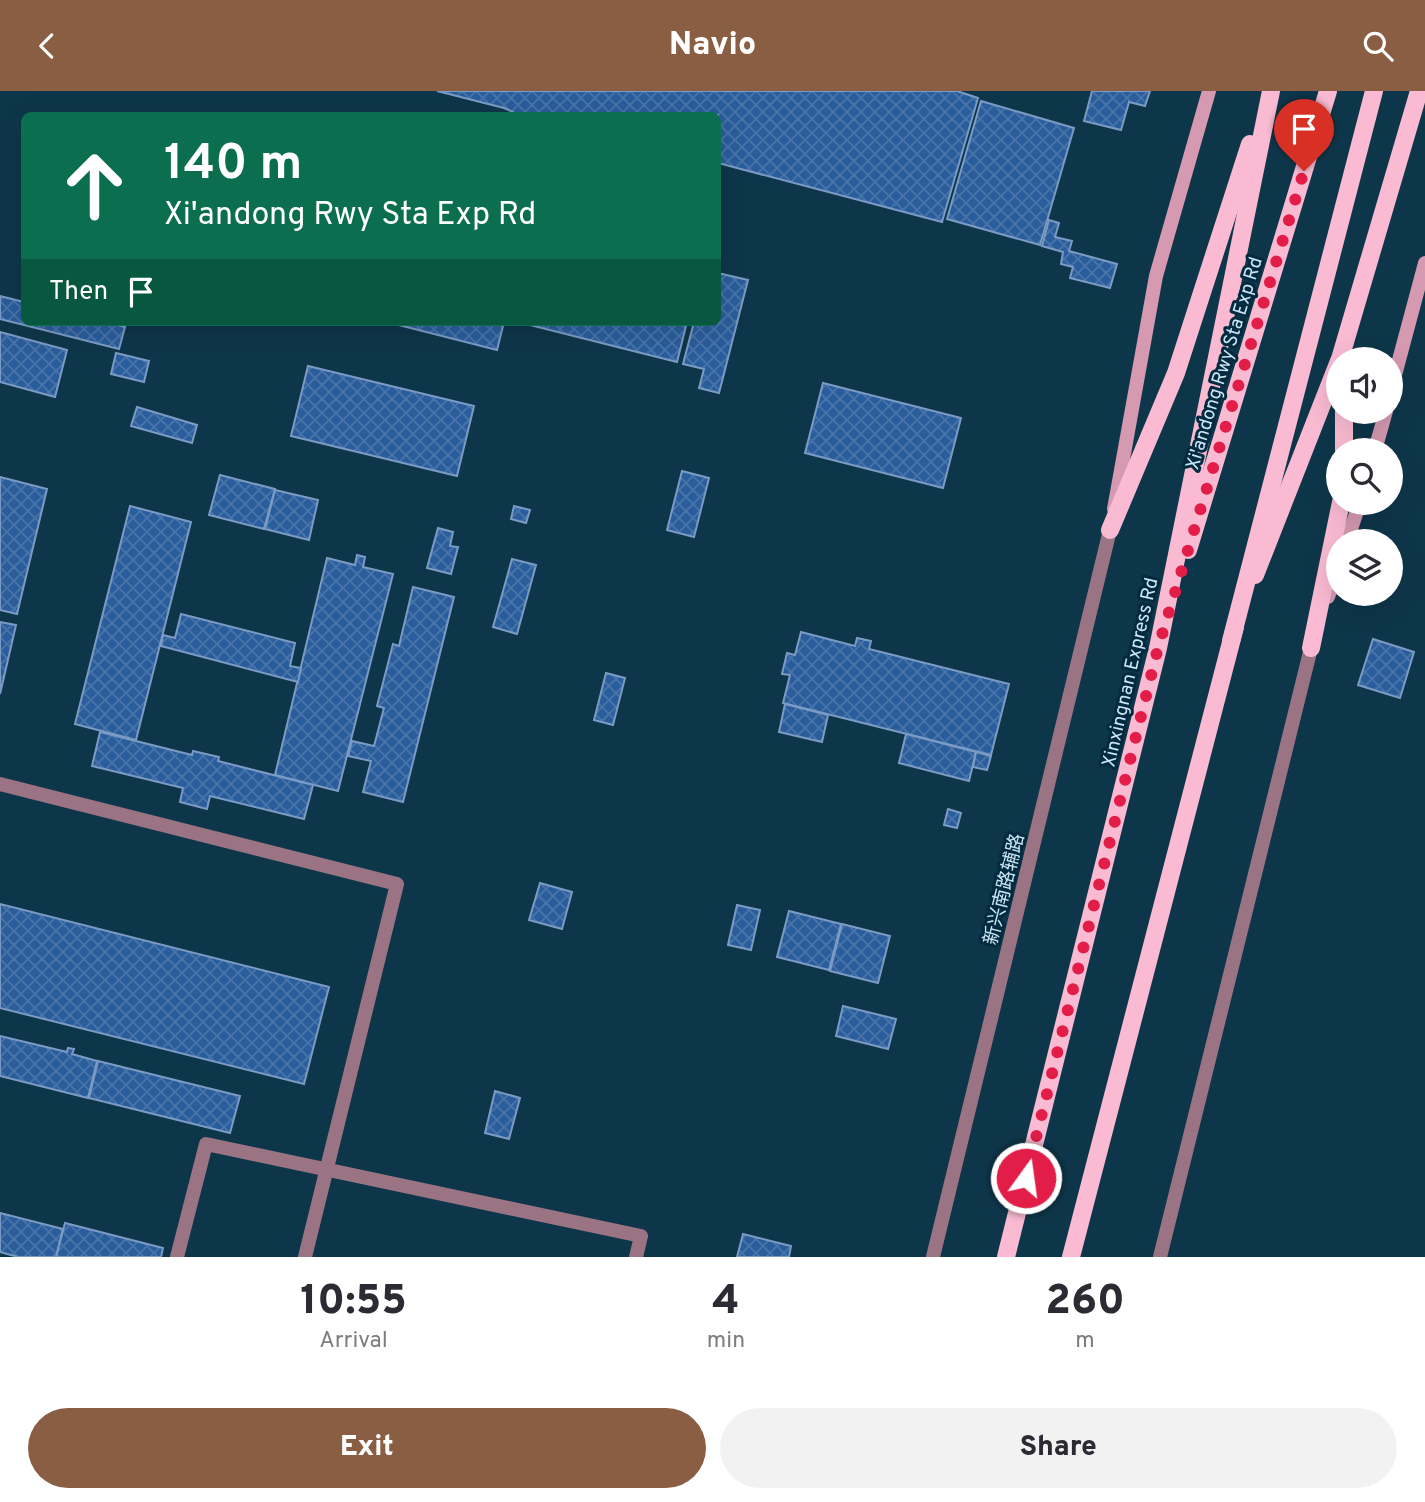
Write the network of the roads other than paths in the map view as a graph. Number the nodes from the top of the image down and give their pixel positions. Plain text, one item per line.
1 (1209, 91) edge
2 (1269, 91) edge
3 (1328, 91) edge
4 (1374, 91) edge
5 (1419, 91) edge
6 (1425, 263) edge
7 (1344, 347) edge
8 (1403, 347) edge
9 (1326, 396) edge
10 (1338, 515) edge
11 (1110, 530) junction
12 (1326, 604) edge
13 (1231, 641) junction
14 (1158, 648) junction
15 (1311, 648) junction
16 (0, 784) edge
17 (327, 1170) junction
18 (177, 1257) edge
19 (305, 1257) edge
20 (636, 1257) edge
21 (933, 1257) edge
22 (1006, 1257) edge
23 (1071, 1257) edge
24 (1160, 1257) edge

1 - 11 main road
2 - 11 main road
2 - 14 main road, Xinxingnan Express Rd
3 - 14 main road, Xi'andong Rwy Sta Exp Rd
4 - 13 main road, bridge
5 - 7 main road
6 - 8 main road
9 - 13 main road
10 - 15 main road
11 - 21 street, 新兴南路辅路
12 - 15 main road
13 - 23 main road
14 - 22 main road, Xinxingnan Express Rd
15 - 24 street
16 - 17 street
17 - 18 street
17 - 19 street
17 - 20 street

